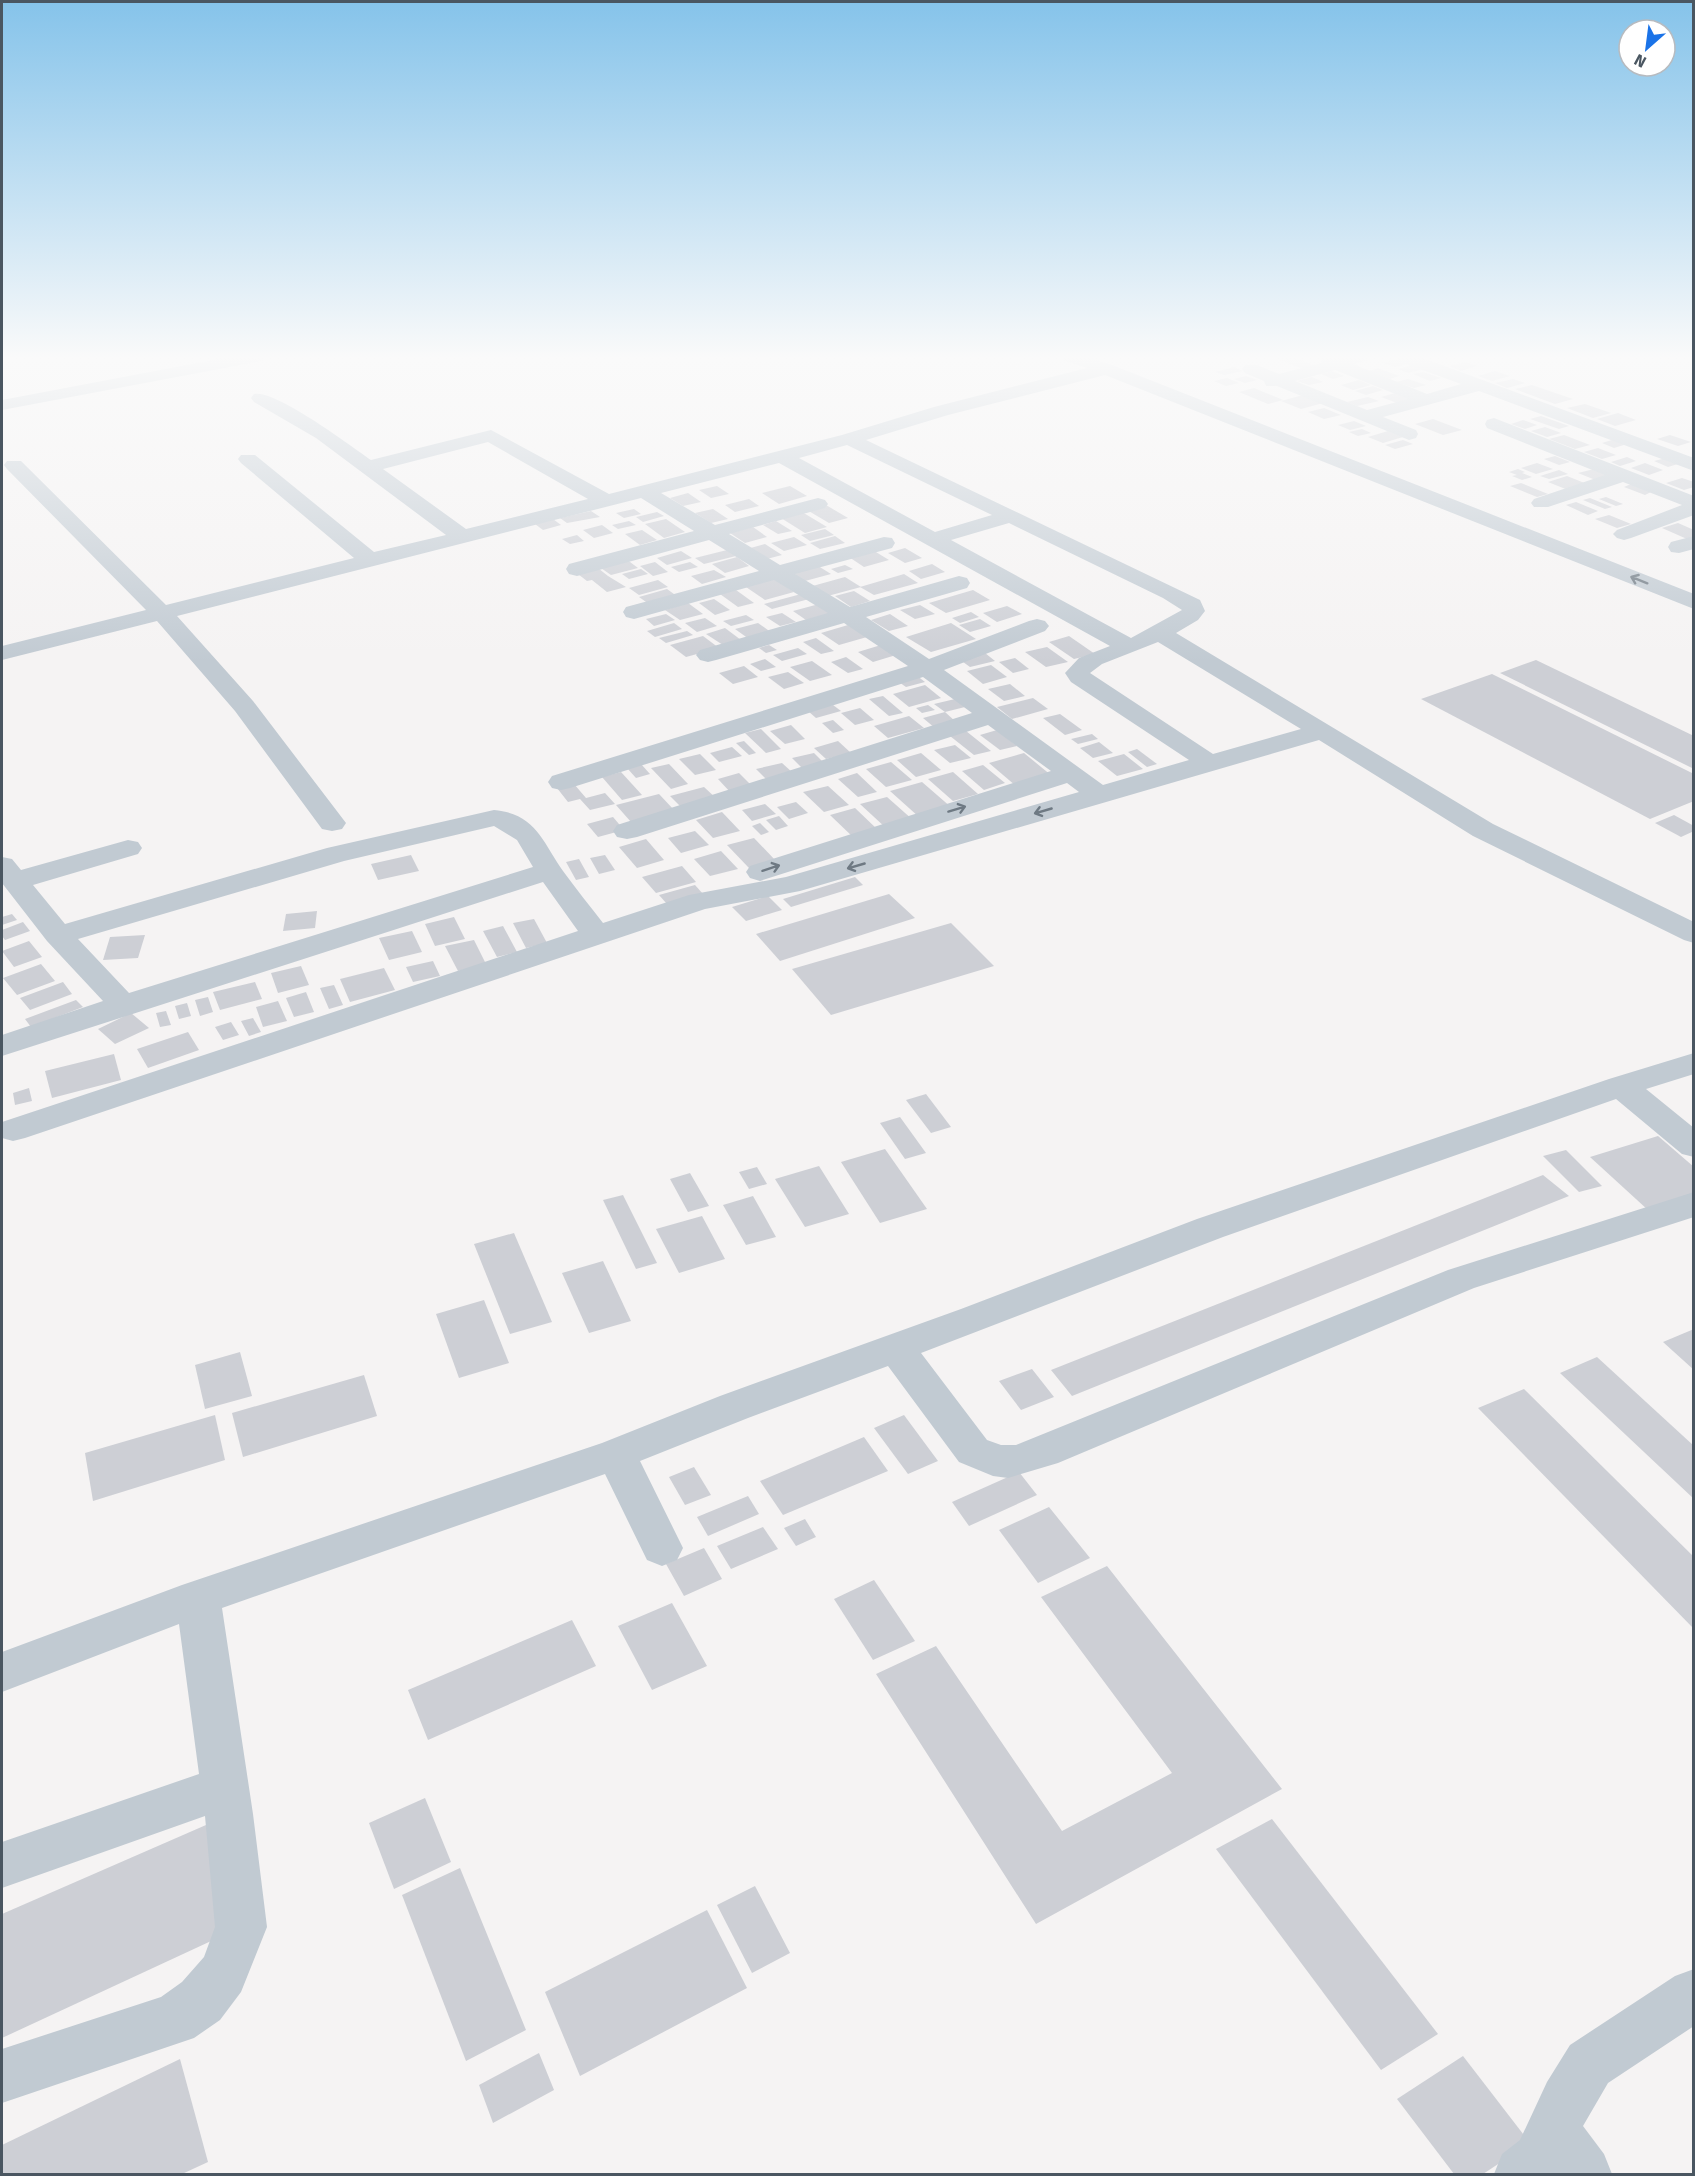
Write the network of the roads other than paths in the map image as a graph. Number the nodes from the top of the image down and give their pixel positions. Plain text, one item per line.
1 (248, 459) dead end
2 (356, 459) edge
3 (401, 459) edge
4 (531, 459) edge
5 (776, 459) edge
6 (786, 459) edge
7 (889, 459) edge
8 (1343, 459) edge
9 (1365, 459) edge
10 (1581, 459) edge
11 (1677, 459) edge
12 (14, 465) dead end
13 (1694, 465) edge
14 (367, 467) junction
15 (1623, 475) junction
16 (642, 490) junction
17 (605, 500) junction
18 (1694, 503) edge
19 (818, 504) dead end
20 (1541, 504) dead end
21 (1694, 508) edge
22 (1009, 517) junction
23 (710, 534) junction
24 (1624, 534) dead end
25 (461, 536) junction
26 (932, 539) junction
27 (884, 543) dead end
28 (369, 559) junction
29 (577, 569) dead end
30 (778, 573) junction
31 (1694, 582) edge
32 (959, 583) dead end
33 (1694, 602) edge
34 (634, 612) dead end
35 (162, 613) junction
36 (846, 614) junction
37 (1037, 626) dead end
38 (1159, 633) junction
39 (1130, 647) junction
40 (2, 653) edge
41 (708, 655) dead end
42 (926, 668) junction
43 (993, 715) junction
44 (1322, 731) junction
45 (1208, 762) junction
46 (1072, 773) junction
47 (561, 783) dead end
48 (1099, 794) junction
49 (332, 823) dead end
50 (627, 831) dead end
51 (128, 848) dead end
52 (549, 871) junction
53 (9, 873) edge
54 (699, 901) junction
55 (1694, 934) edge
56 (58, 935) junction
57 (597, 936) junction
58 (123, 1005) junction
59 (2, 1046) edge
60 (1694, 1063) edge
61 (1621, 1086) junction
62 (13, 1130) dead end
63 (1694, 1146) edge
64 (1694, 1204) edge
65 (896, 1348) junction
66 (616, 1454) junction
67 (662, 1548) dead end
68 (198, 1598) junction
69 (2, 1672) edge
70 (225, 1787) junction
71 (2, 1865) edge
72 (1694, 1995) edge
73 (2, 2076) edge
74 (1553, 2131) junction
75 (1522, 2175) edge
76 (1584, 2175) edge

1 - 28 street
2 - 14 street
3 - 14 street
4 - 17 street
5 - 16 street
6 - 26 street
7 - 22 street
33 -> 8 street
9 - 31 street
10 - 15 street
11 - 13 street
12 - 35 street
14 - 25 street
15 - 18 street
15 - 20 street
16 - 17 street
16 - 23 street
17 - 25 street
19 - 23 street
21 - 24 street
22 - 26 street
22 - 38 street
23 - 29 street
23 - 30 street
25 - 28 street
26 - 39 street
27 - 30 street
28 - 35 street
30 - 34 street
30 - 36 street
32 - 36 street
35 - 40 street
35 - 49 street
36 - 41 street
36 - 42 street
37 - 42 street
38 - 39 street
38 - 44 street
39 - 45 street
42 - 43 street
42 - 47 street
43 - 46 street
43 - 50 street
44 - 45 street
44 - 55 street
45 - 48 street
46 - 48 street
54 -> 46 street
48 -> 54 street
51 - 53 street
52 - 56 street
52 - 57 street
52 - 58 street
53 - 56 street
54 - 57 street
56 - 58 street
57 - 62 street
58 - 59 street
60 - 61 street
61 - 63 street
61 - 65 street
64 - 65 street
65 - 66 street
66 - 67 street
66 - 68 street
68 - 69 street
68 - 70 street
70 - 71 street
70 - 73 street
72 - 74 street
74 - 75 street
74 - 76 street

